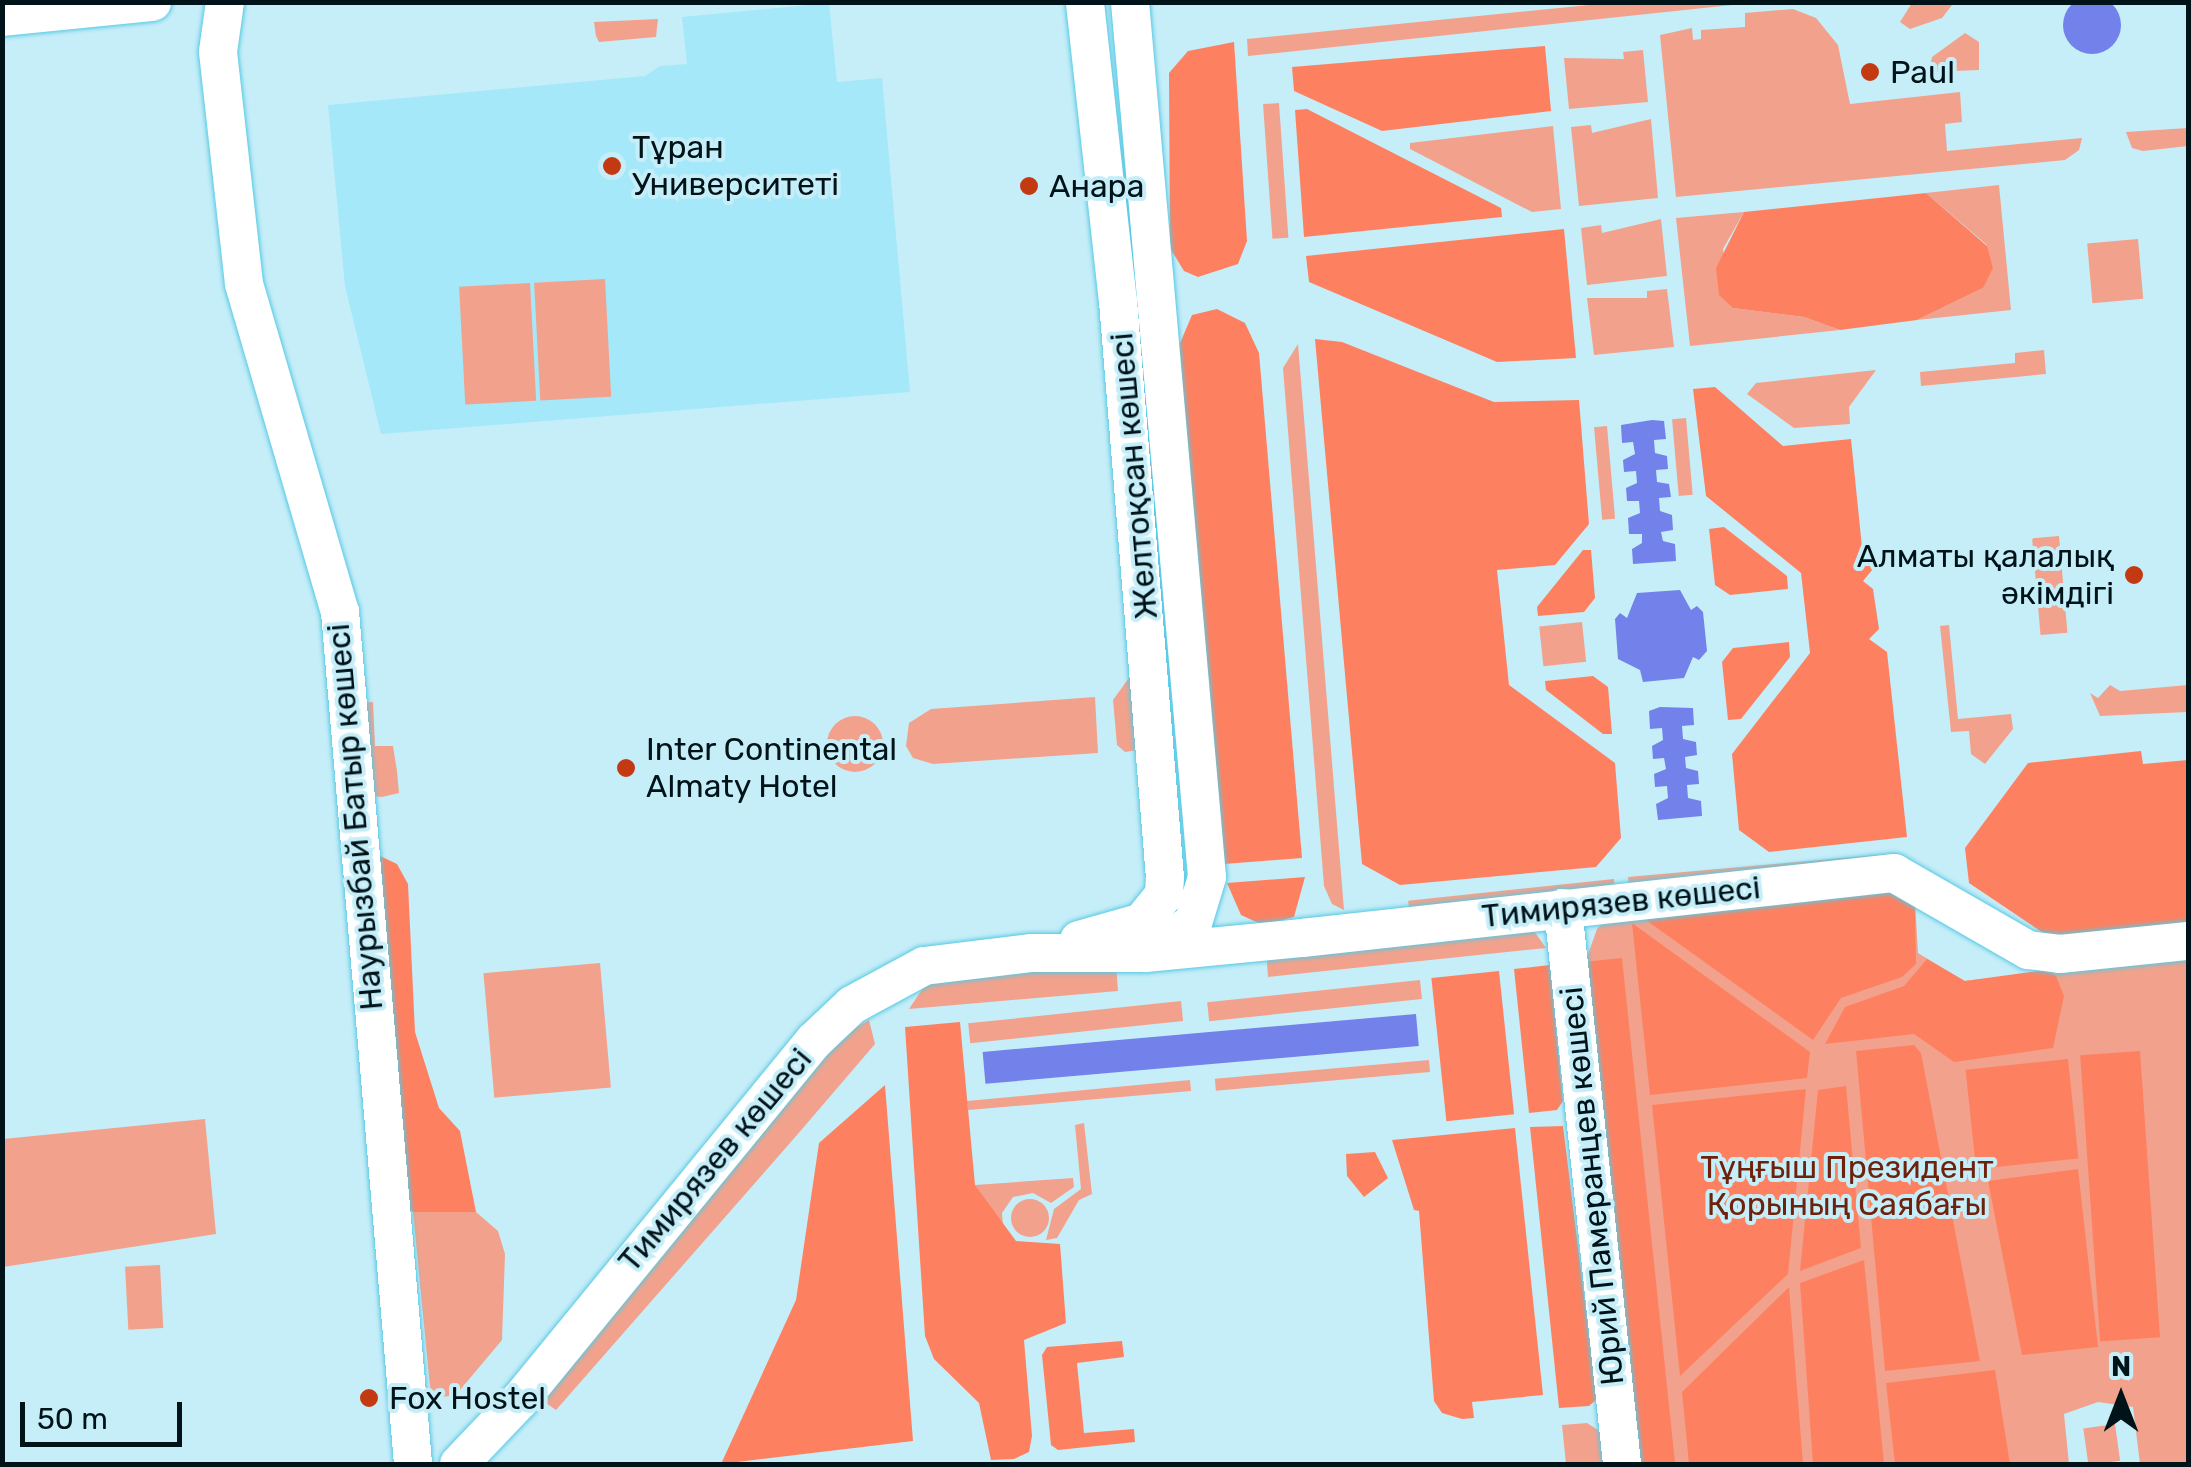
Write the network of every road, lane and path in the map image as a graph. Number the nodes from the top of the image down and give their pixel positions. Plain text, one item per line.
1 (152, 2) edge
2 (225, 2) edge
3 (1085, 2) edge
4 (1130, 2) edge
5 (1150, 2) edge
6 (2, 17) edge
7 (1149, 232) junction
8 (1156, 300) junction
9 (1118, 302) junction
10 (1207, 877) junction
11 (1563, 908) junction
12 (1302, 938) junction
13 (2188, 940) edge
14 (1134, 941) junction
15 (413, 1464) edge
16 (459, 1464) edge
17 (1622, 1464) edge

1 - 6 street
2 - 15 street, Наурызбай Батыр көшесі
3 - 9 street, Желтоқсан көшесі
4 - 7 street
5 - 7 street
7 - 8 street, Желтоқсан көшесі
8 - 9 street
8 - 10 street, Желтоқсан көшесі
9 - 14 street, Желтоқсан көшесі
10 - 12 street
10 - 14 street
11 - 12 street, Тимирязев көшесі
11 - 13 street, Тимирязев көшесі
11 - 17 street, Юрий Памеранцев көшесі
12 - 14 street, Тимирязев көшесі
14 - 16 street, Тимирязев көшесі

